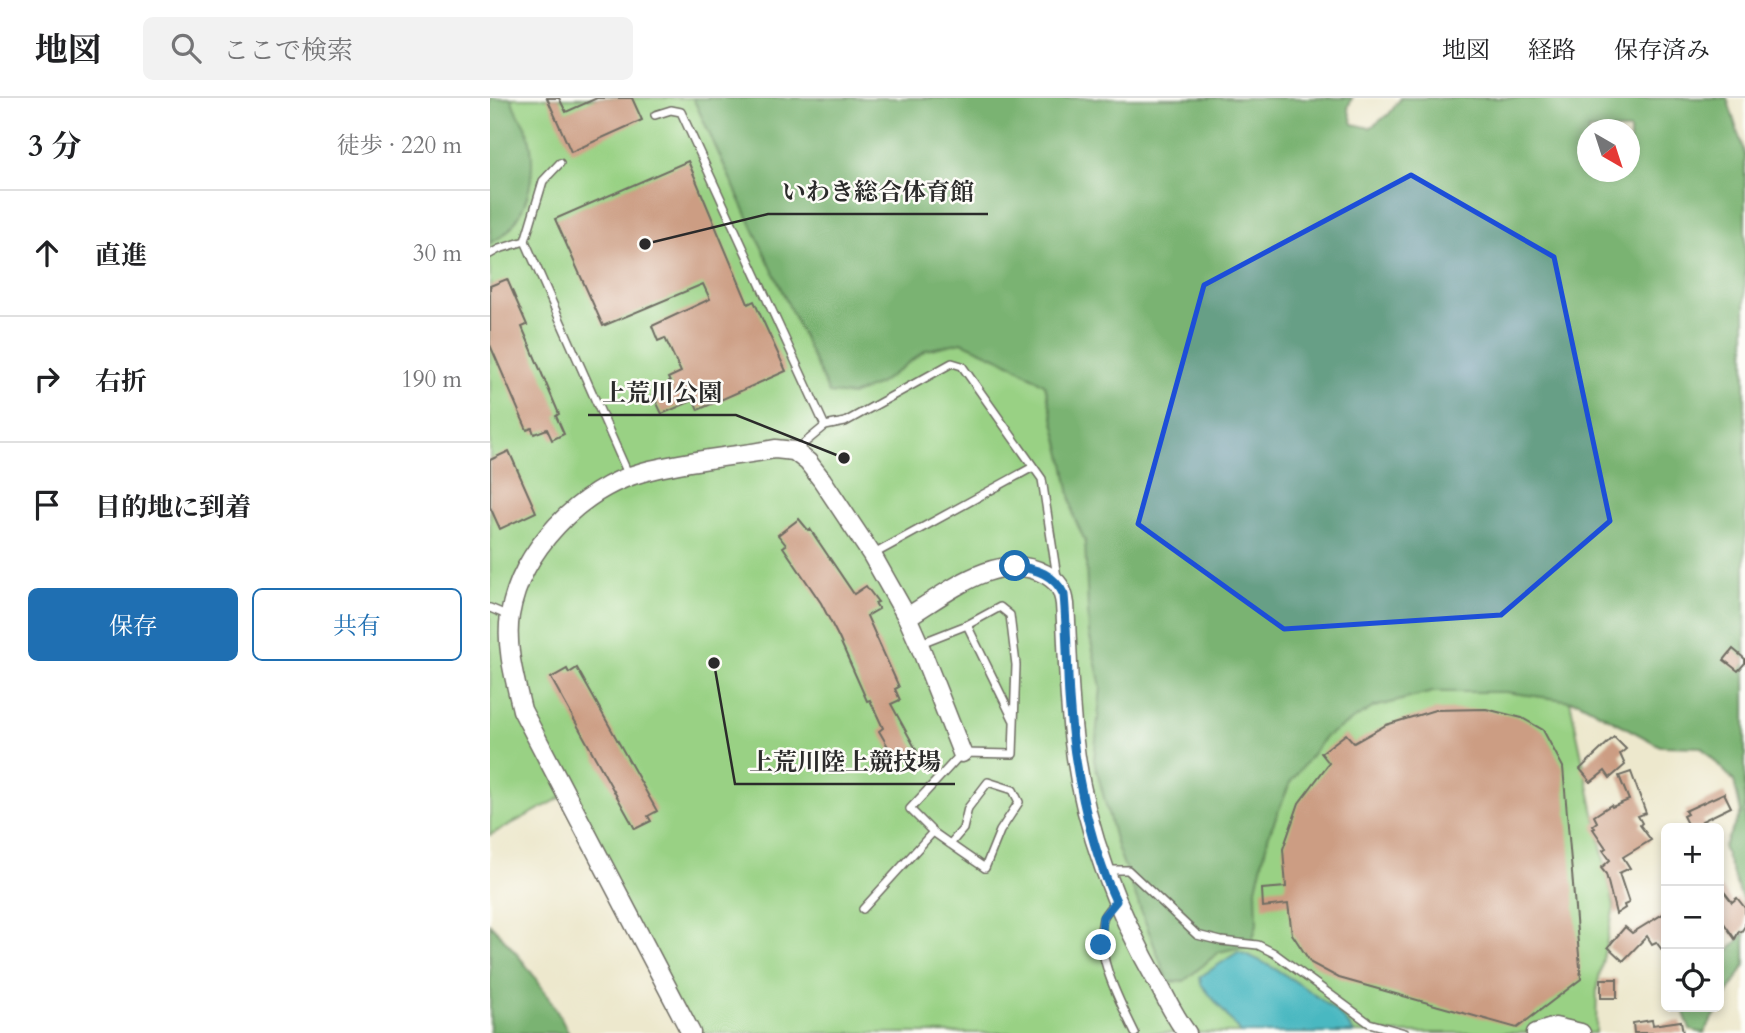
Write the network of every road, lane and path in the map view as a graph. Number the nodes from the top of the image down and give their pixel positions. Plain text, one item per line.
1 (655, 115) dead end
2 (560, 163) dead end
3 (525, 241) junction
4 (490, 254) edge
5 (825, 426) junction
6 (794, 451) junction
7 (1033, 467) junction
8 (629, 477) junction
9 (872, 555) junction
10 (1058, 581) junction
11 (490, 608) edge
12 (510, 616) junction
13 (907, 617) junction
14 (967, 625) junction
15 (919, 644) junction
16 (1014, 720) junction
17 (962, 753) junction
18 (933, 832) junction
19 (950, 844) junction
20 (1105, 870) junction
21 (1116, 901) junction
22 (863, 909) dead end
23 (691, 1033) edge
24 (1135, 1033) edge
25 (1187, 1033) edge
26 (1405, 1033) edge
27 (1536, 1033) edge
28 (1581, 1033) edge

1 - 5 lane
2 - 3 lane
3 - 4 lane
3 - 8 lane
5 - 6 lane
5 - 7 lane
6 - 8 street
6 - 9 street
7 - 9 lane
7 - 10 lane
8 - 12 street
9 - 13 street
10 - 13 street
10 - 20 street
11 - 12 lane
12 - 23 street
13 - 15 street
14 - 15 lane
14 - 16 lane
14 - 16 lane
15 - 17 street
16 - 17 lane
17 - 18 lane
18 - 19 lane
18 - 22 lane
19 - 19 lane
20 - 21 street
20 - 26 lane
21 - 24 lane
21 - 25 street
27 - 28 street

